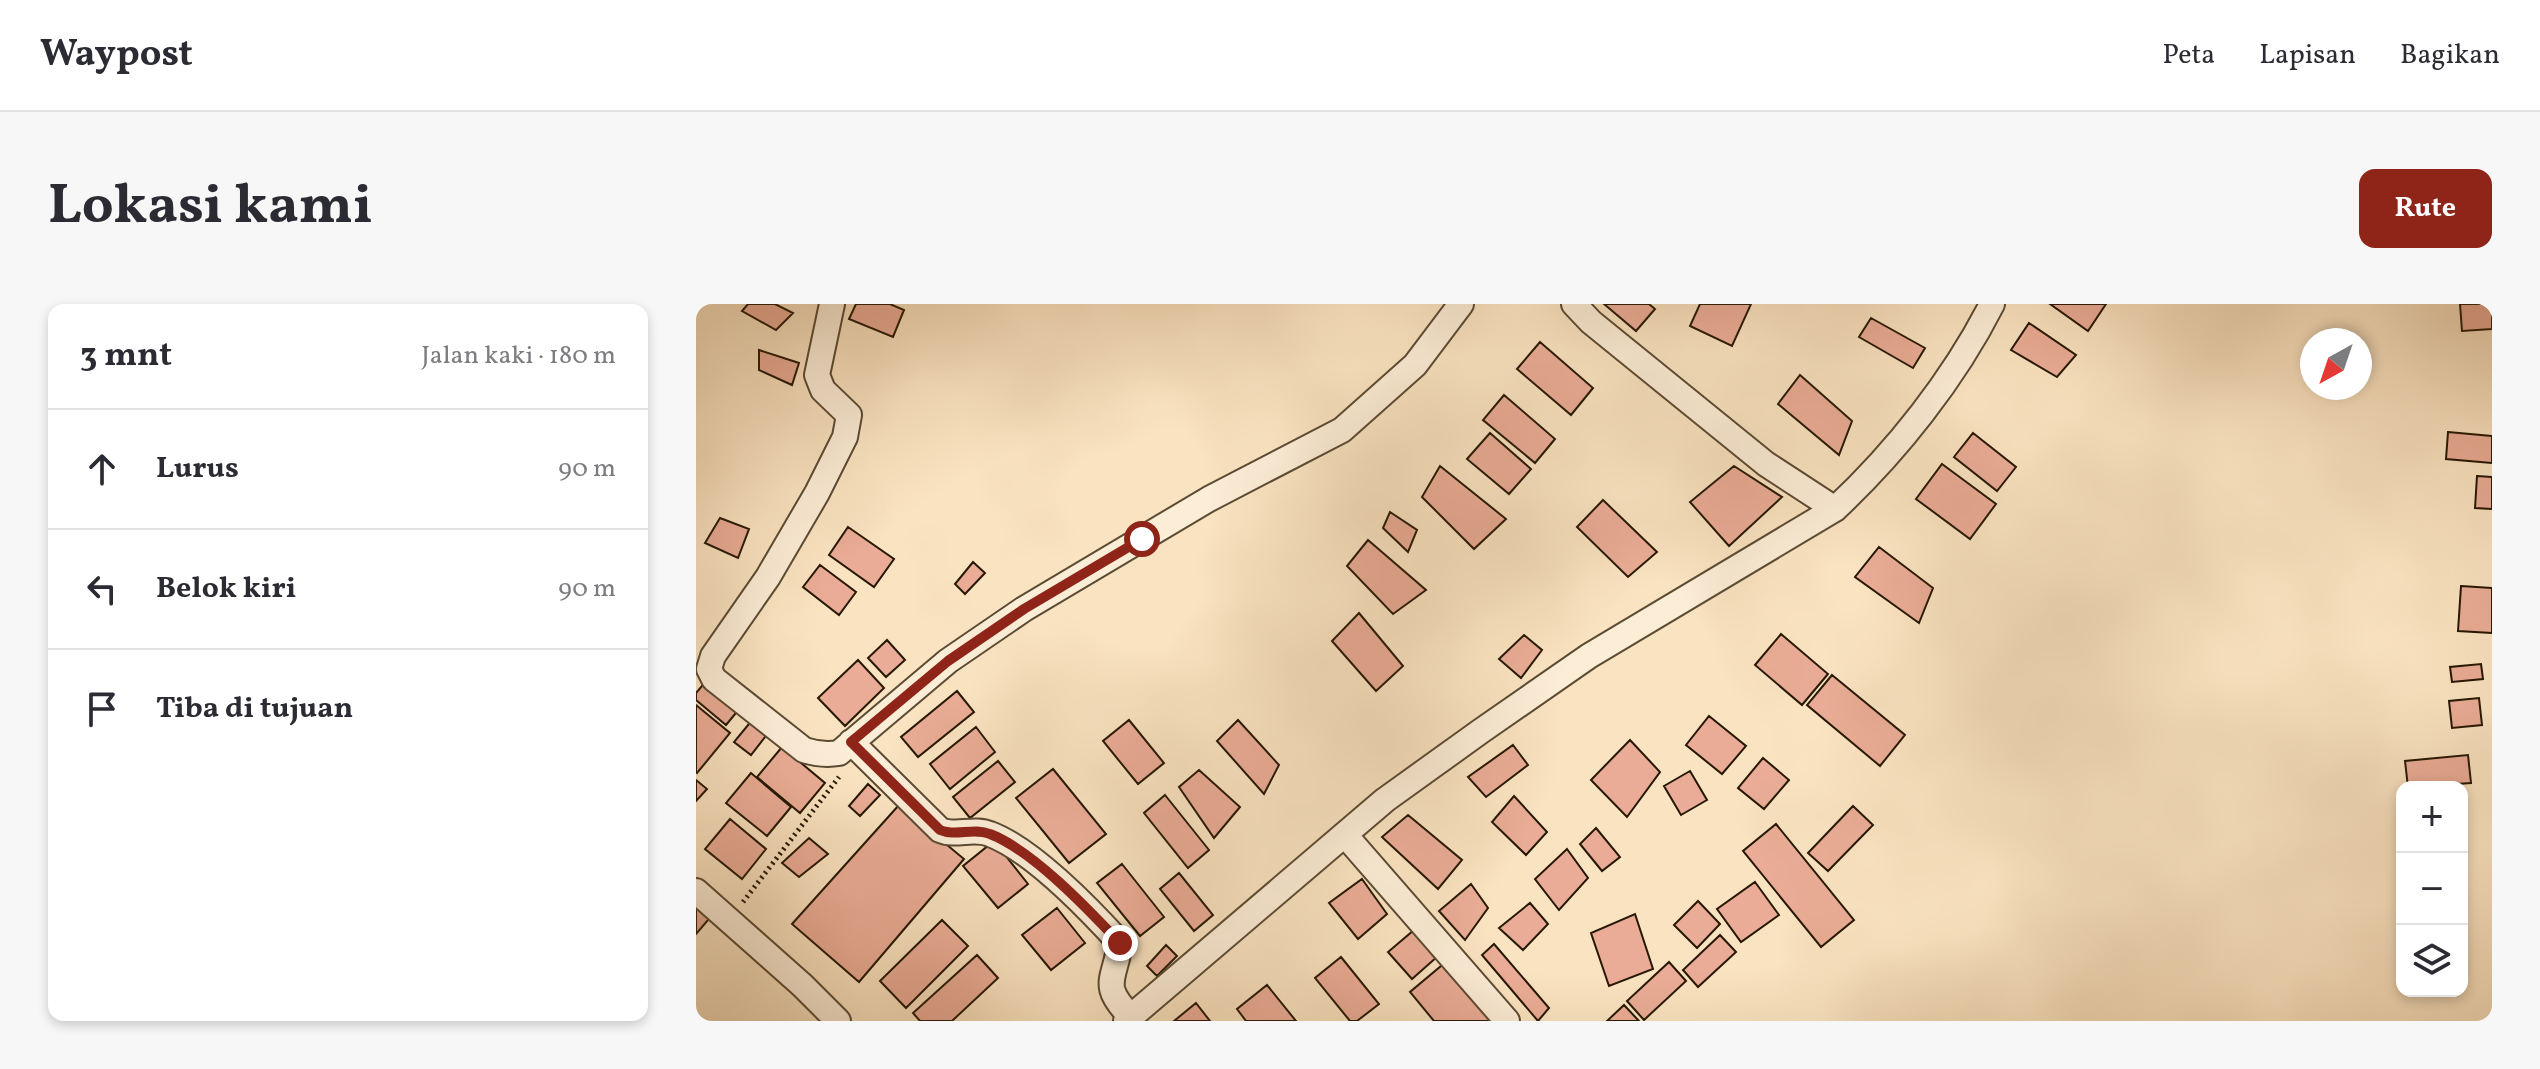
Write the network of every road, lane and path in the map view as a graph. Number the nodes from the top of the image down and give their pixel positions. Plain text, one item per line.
1 (832, 304) edge
2 (1461, 304) edge
3 (1574, 304) edge
4 (1992, 304) edge
5 (1835, 509) junction
6 (845, 748) junction
7 (1345, 835) junction
8 (696, 891) edge
9 (729, 920) junction
10 (1128, 1019) edge
11 (838, 1021) edge
12 (1507, 1021) edge

1 - 6 street
2 - 6 street
3 - 5 street
4 - 5 street
5 - 7 street
6 - 9 path
6 - 10 street
7 - 10 street
7 - 12 street
8 - 9 street
9 - 11 street

